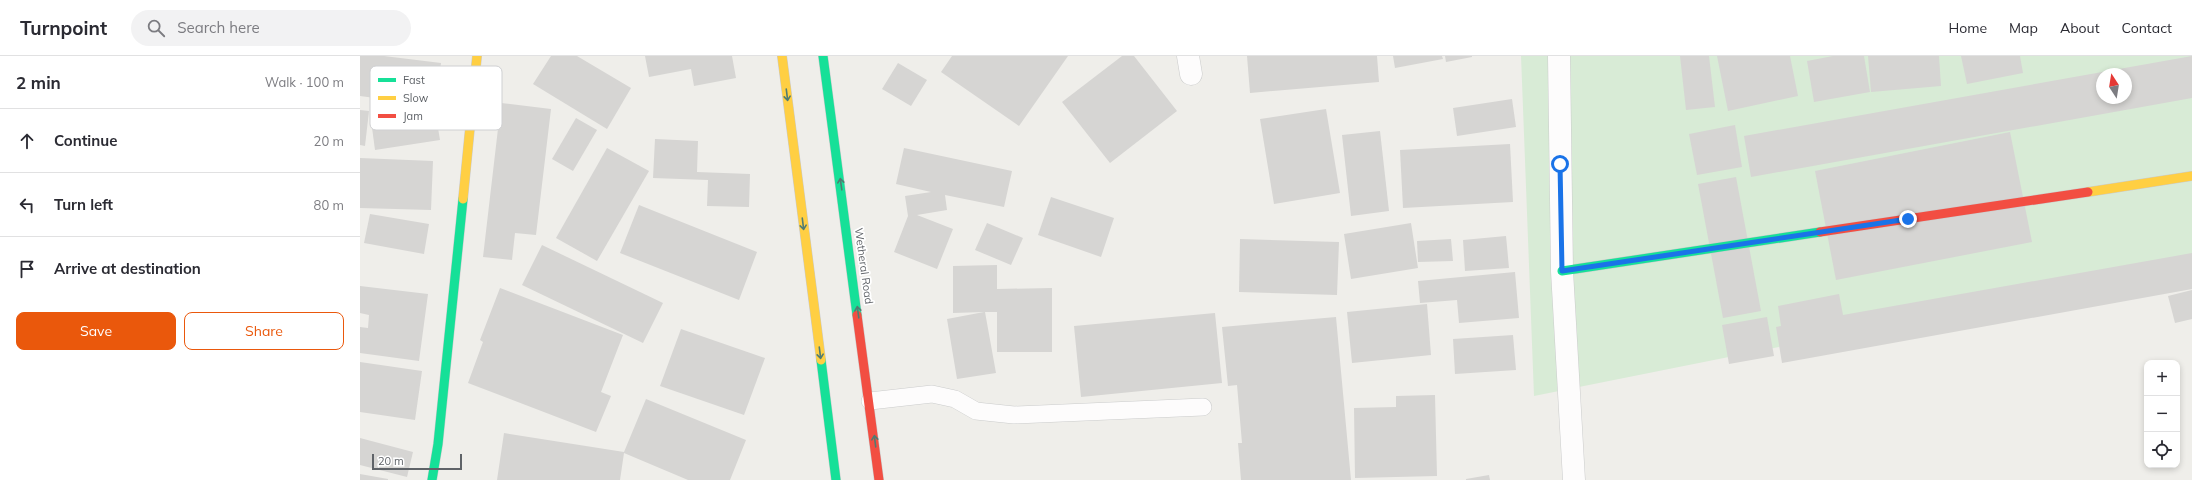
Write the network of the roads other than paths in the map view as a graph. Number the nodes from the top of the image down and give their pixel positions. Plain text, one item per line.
1 (477, 56) edge
2 (782, 56) edge
3 (823, 56) edge
4 (1559, 56) edge
5 (476, 66) edge
6 (470, 130) edge
7 (2192, 176) edge
8 (1562, 271) junction
9 (870, 401) junction
10 (1203, 407) dead end
11 (432, 480) edge
12 (836, 480) edge
13 (879, 480) edge
14 (1574, 480) edge

1 - 5 street
2 -> 12 street
9 -> 3 street, Wetheral Road
4 - 8 street
6 - 11 street
7 - 8 street
8 - 14 street
9 - 10 lane
13 -> 9 street, Wetheral Road

